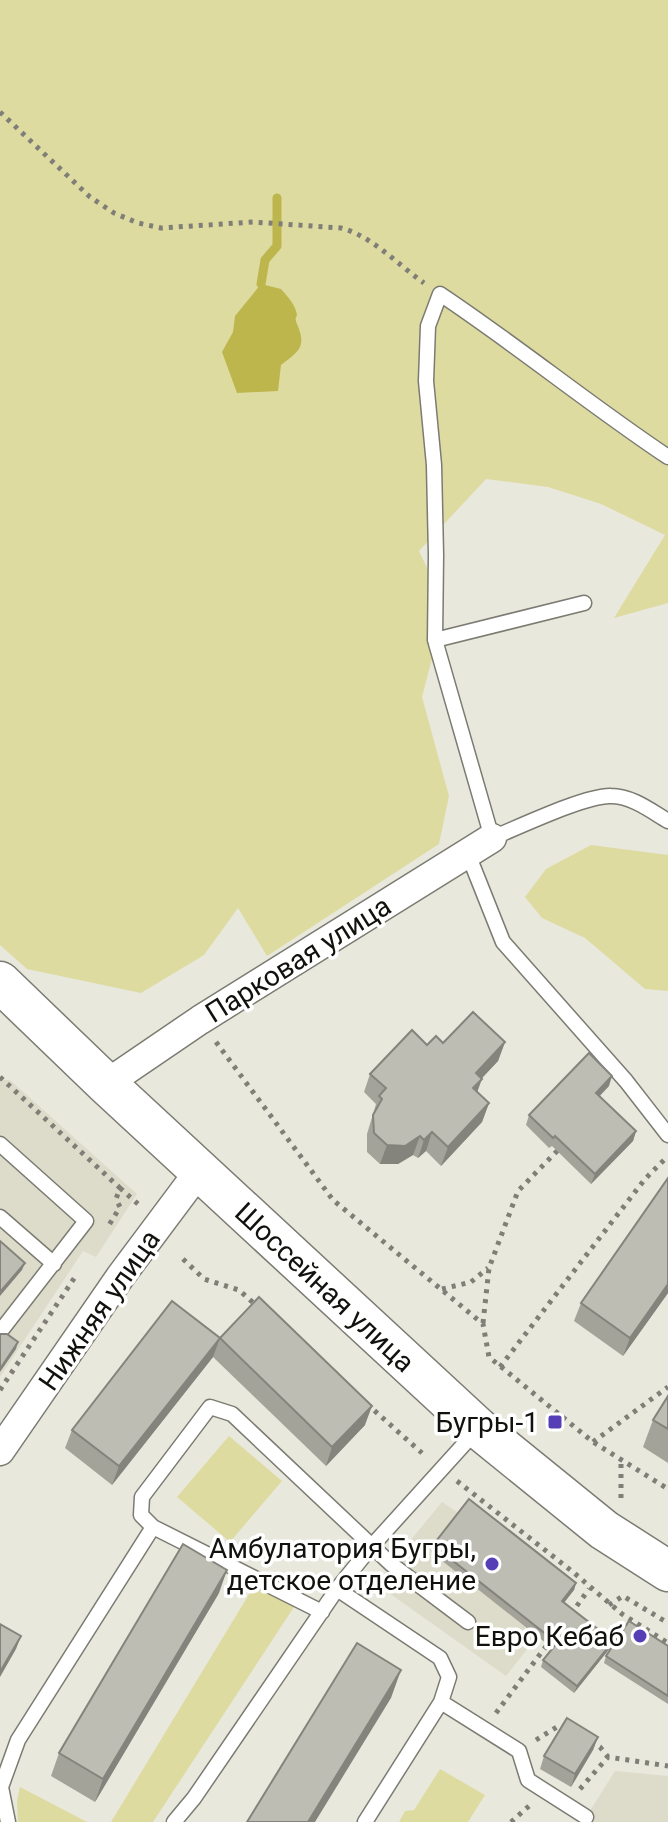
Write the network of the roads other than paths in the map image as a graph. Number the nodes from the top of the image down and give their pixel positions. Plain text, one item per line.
1 (668, 457) edge
2 (584, 603) dead end
3 (435, 640) junction
4 (668, 821) edge
5 (492, 838) junction
6 (468, 854) junction
7 (2, 988) edge
8 (106, 1084) junction
9 (668, 1135) edge
10 (0, 1144) edge
11 (200, 1170) junction
12 (0, 1217) edge
13 (54, 1264) junction
14 (0, 1332) edge
15 (478, 1428) junction
16 (0, 1451) edge
17 (153, 1527) junction
18 (371, 1547) junction
19 (668, 1571) edge
20 (337, 1589) junction
21 (322, 1612) junction
22 (468, 1622) dead end
23 (441, 1702) junction
24 (586, 1817) dead end
25 (8, 1822) edge
26 (174, 1822) edge
27 (365, 1822) edge

1 - 3 lane
2 - 3 lane
3 - 5 lane
4 - 5 lane
5 - 6 street, Парковая улица
6 - 8 street, Парковая улица
6 - 9 lane
7 - 8 main road, Шоссейная улица
8 - 11 main road, Шоссейная улица
10 - 13 lane
11 - 15 main road, Шоссейная улица
11 - 16 street, Нижняя улица
12 - 13 lane
13 - 14 lane
15 - 18 lane
15 - 19 main road, Шоссейная улица
17 - 18 lane
17 - 21 lane
17 - 25 lane
18 - 20 lane
18 - 22 lane
20 - 21 lane
20 - 23 lane
21 - 26 lane
23 - 24 lane
23 - 27 lane

